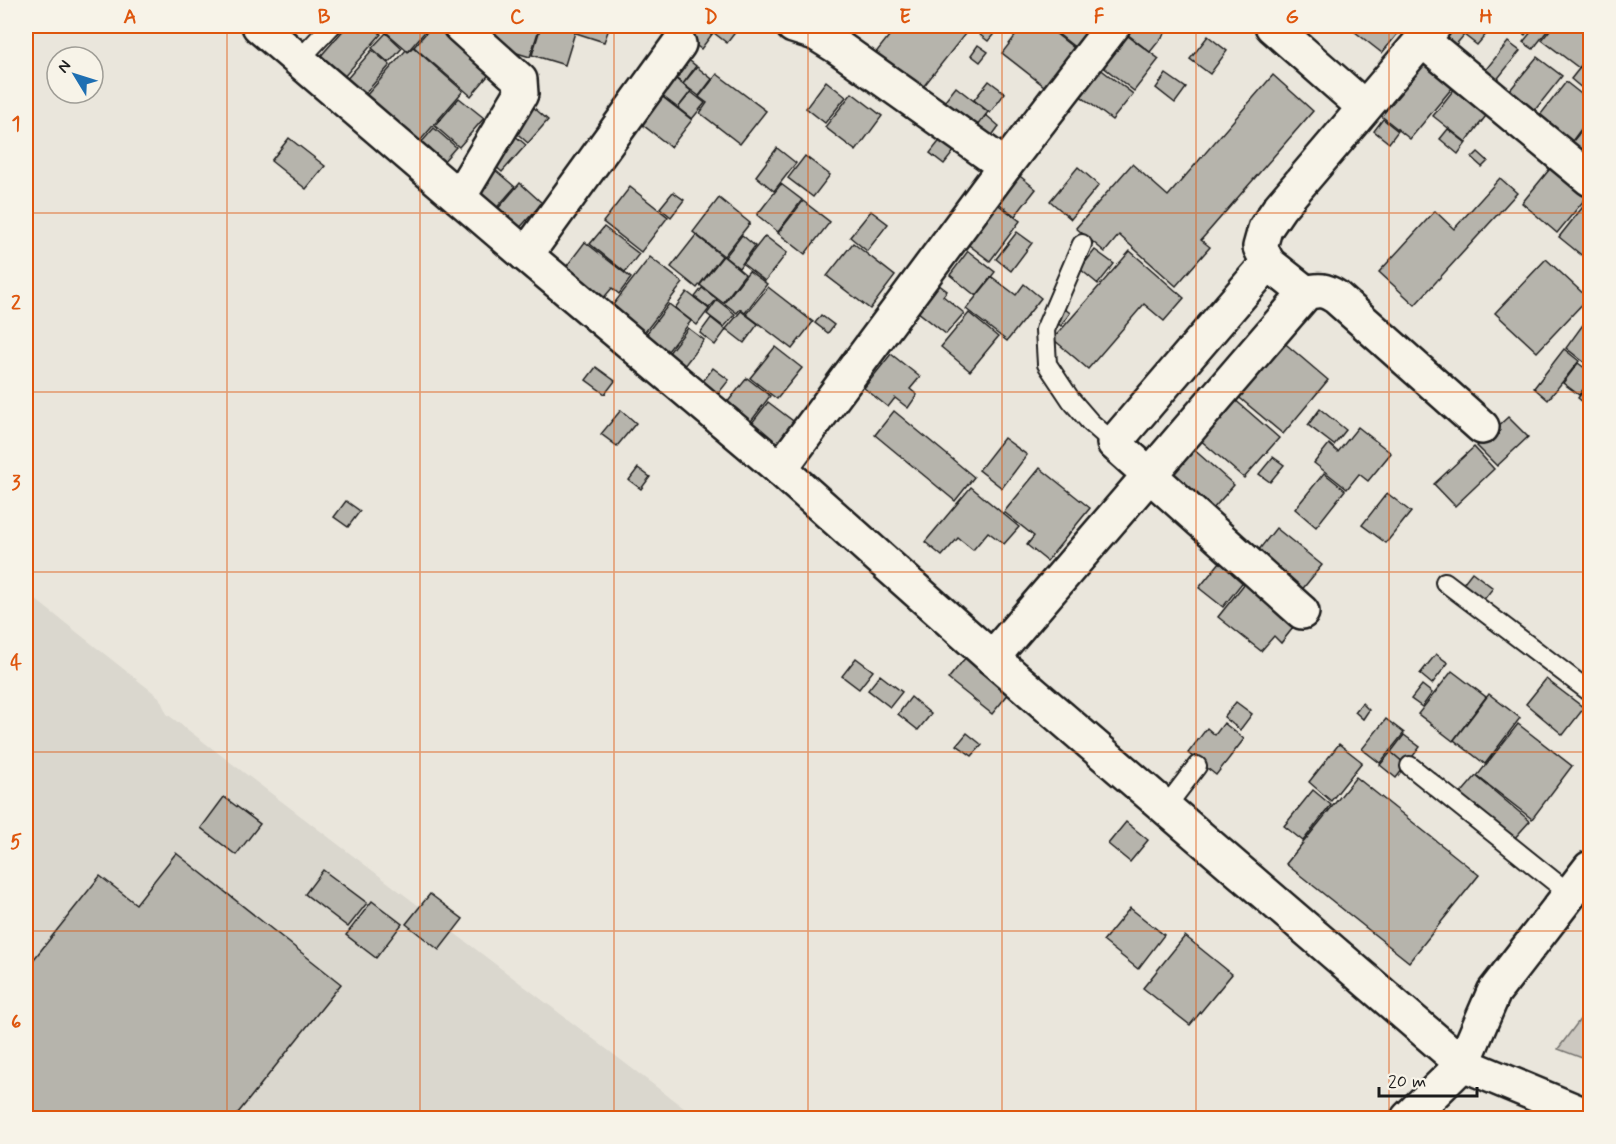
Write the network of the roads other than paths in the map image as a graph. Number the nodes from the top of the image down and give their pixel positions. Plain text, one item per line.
1 (259, 26) edge
2 (331, 26) edge
3 (793, 26) edge
4 (1113, 26) edge
5 (1272, 26) edge
6 (463, 27) edge
7 (1428, 33) edge
8 (679, 44) dead end
9 (299, 60) junction
10 (1364, 107) junction
11 (1005, 166) junction
12 (1590, 179) edge
13 (459, 197) junction
14 (1082, 244) dead end
15 (526, 255) junction
16 (1268, 264) junction
17 (1306, 293) junction
18 (1482, 427) dead end
19 (1114, 443) junction
20 (780, 469) junction
21 (1149, 475) junction
22 (1445, 582) dead end
23 (1302, 612) dead end
24 (992, 658) junction
25 (1590, 692) edge
26 (1197, 766) dead end
27 (1410, 766) dead end
28 (1165, 808) junction
29 (1590, 868) edge
30 (1570, 894) junction
31 (1463, 1064) junction
32 (1590, 1117) edge
33 (1408, 1119) edge

1 - 9 street
2 - 9 lane
3 - 11 street
4 - 11 street
5 - 10 street
6 - 13 street
7 - 10 street
7 - 12 street
8 - 15 street
9 - 13 street
10 - 16 street
11 - 20 street
13 - 15 street
14 - 19 lane
15 - 20 street
16 - 17 street
16 - 19 street
17 - 18 street
17 - 21 street
19 - 21 street
20 - 24 street
21 - 23 street
21 - 24 street
22 - 25 lane
24 - 28 street
26 - 28 lane
27 - 30 lane
28 - 31 street
29 - 30 street
30 - 31 street
31 - 32 street
31 - 33 street

